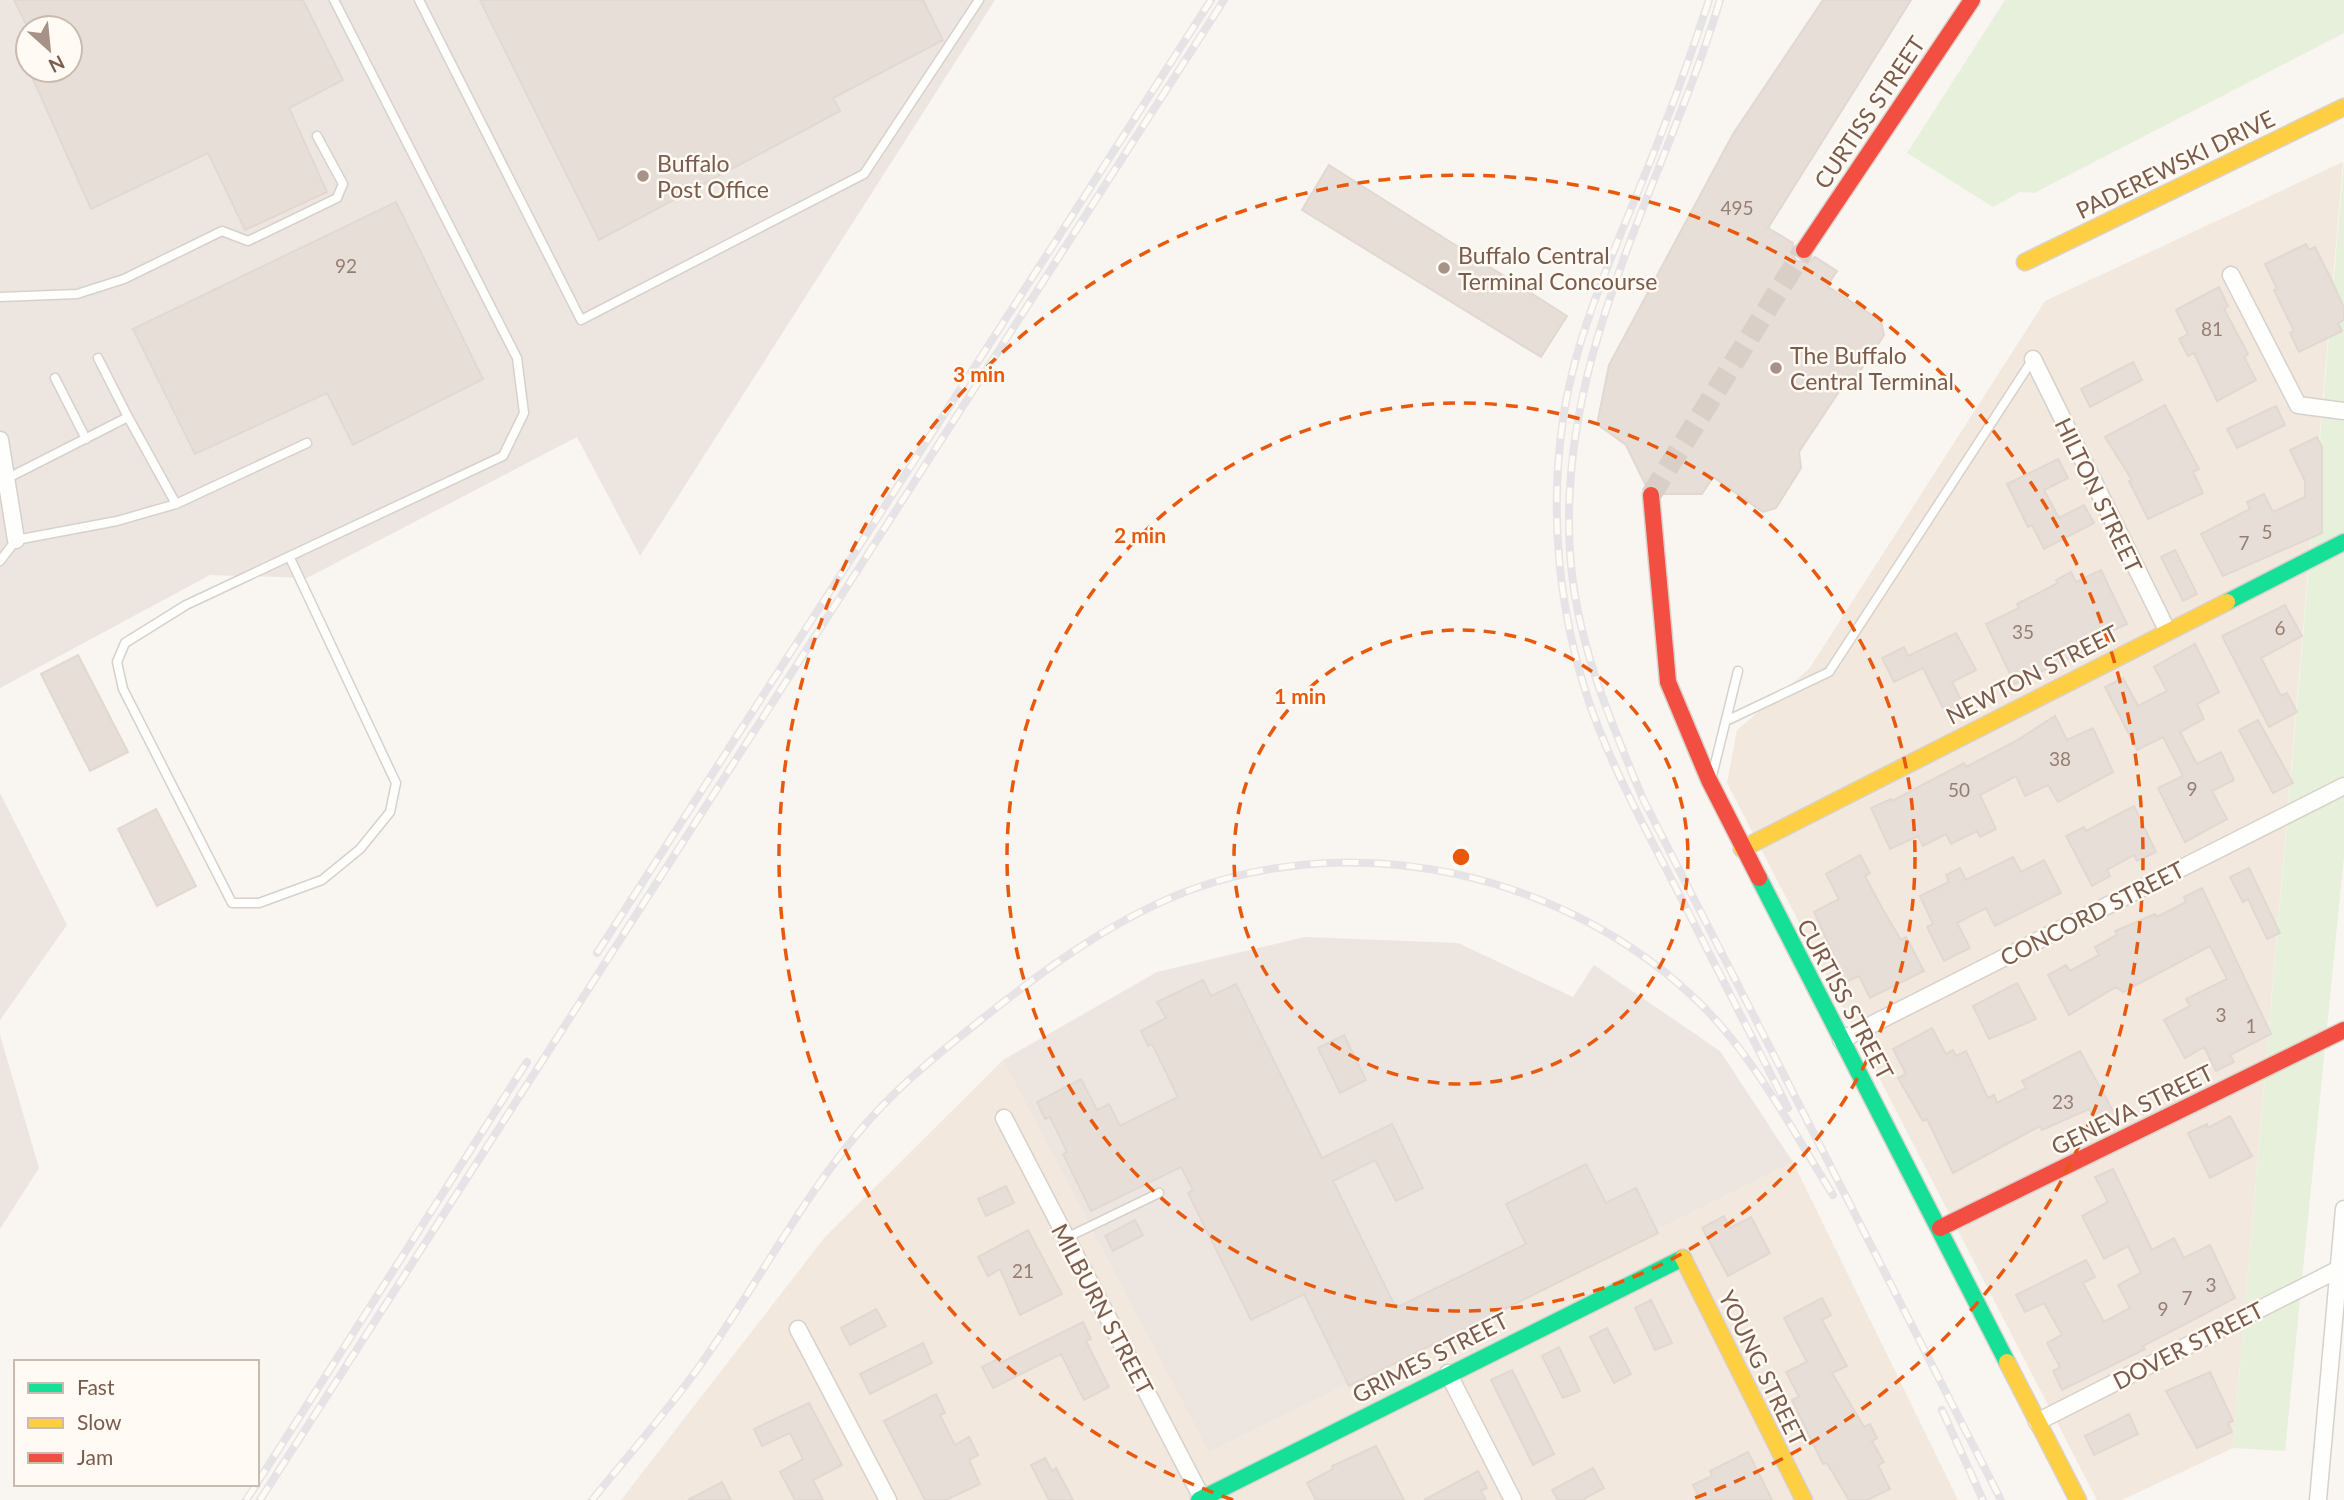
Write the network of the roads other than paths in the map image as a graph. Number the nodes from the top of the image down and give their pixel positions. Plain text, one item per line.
1 (334, 0) edge
2 (419, 0) edge
3 (979, 0) edge
4 (1972, 0) edge
5 (2344, 107) edge
6 (317, 136) dead end
7 (1804, 250) tunnel mouth
8 (2025, 262) dead end
9 (2231, 275) dead end
10 (0, 297) edge
11 (98, 358) dead end
12 (2033, 359) joint
13 (55, 377) dead end
14 (2344, 411) edge
15 (128, 417) junction
16 (86, 439) junction
17 (0, 440) edge
18 (307, 443) dead end
19 (6, 480) junction
20 (1651, 495) tunnel mouth
21 (176, 503) junction
22 (16, 540) junction
23 (2344, 542) edge
24 (290, 558) junction
25 (0, 561) edge
26 (2167, 631) junction
27 (1738, 671) dead end
28 (1726, 721) junction
29 (1711, 782) junction
30 (2344, 786) edge
31 (1742, 849) junction
32 (2344, 1030) edge
33 (1841, 1040) junction
34 (1004, 1118) dead end
35 (1159, 1193) dead end
36 (2344, 1209) edge
37 (1940, 1228) junction
38 (1066, 1238) junction
39 (2342, 1246) edge
40 (1683, 1257) joint
41 (2339, 1269) junction
42 (798, 1329) dead end
43 (1448, 1373) junction
44 (2037, 1422) junction
45 (1201, 1499) edge
46 (888, 1500) edge
47 (1513, 1500) edge
48 (1804, 1500) edge
49 (2078, 1500) edge
50 (2318, 1500) edge

1 - 24 lane
2 - 3 lane
4 - 7 street, CURTISS STREET
5 - 8 street, PADEREWSKI DRIVE
6 - 10 lane
9 - 14 street
11 - 15 lane
12 - 26 street, HILTON STREET
12 - 28 lane
13 - 16 lane
15 - 16 lane
15 - 21 lane
16 - 19 lane
17 - 19 street
18 - 21 lane
19 - 22 street
20 - 29 street, CURTISS STREET
21 - 22 lane
22 - 25 lane
23 - 26 street, NEWTON STREET
24 - 24 lane
26 - 31 street, NEWTON STREET
27 - 28 lane
28 - 29 lane
29 - 31 street, CURTISS STREET
30 - 33 street, CONCORD STREET
31 - 33 street, CURTISS STREET
32 - 37 street, GENEVA STREET
33 - 37 street, CURTISS STREET
34 - 38 street, MILBURN STREET
35 - 38 lane
36 - 39 street
37 - 44 street, CURTISS STREET
38 - 45 street, MILBURN STREET
39 - 41 street
40 - 43 street, GRIMES STREET
40 - 48 street, YOUNG STREET
41 - 44 street, DOVER STREET
41 - 50 street
42 - 46 street
43 - 45 street, GRIMES STREET
43 - 47 street
44 - 49 street, CURTISS STREET

